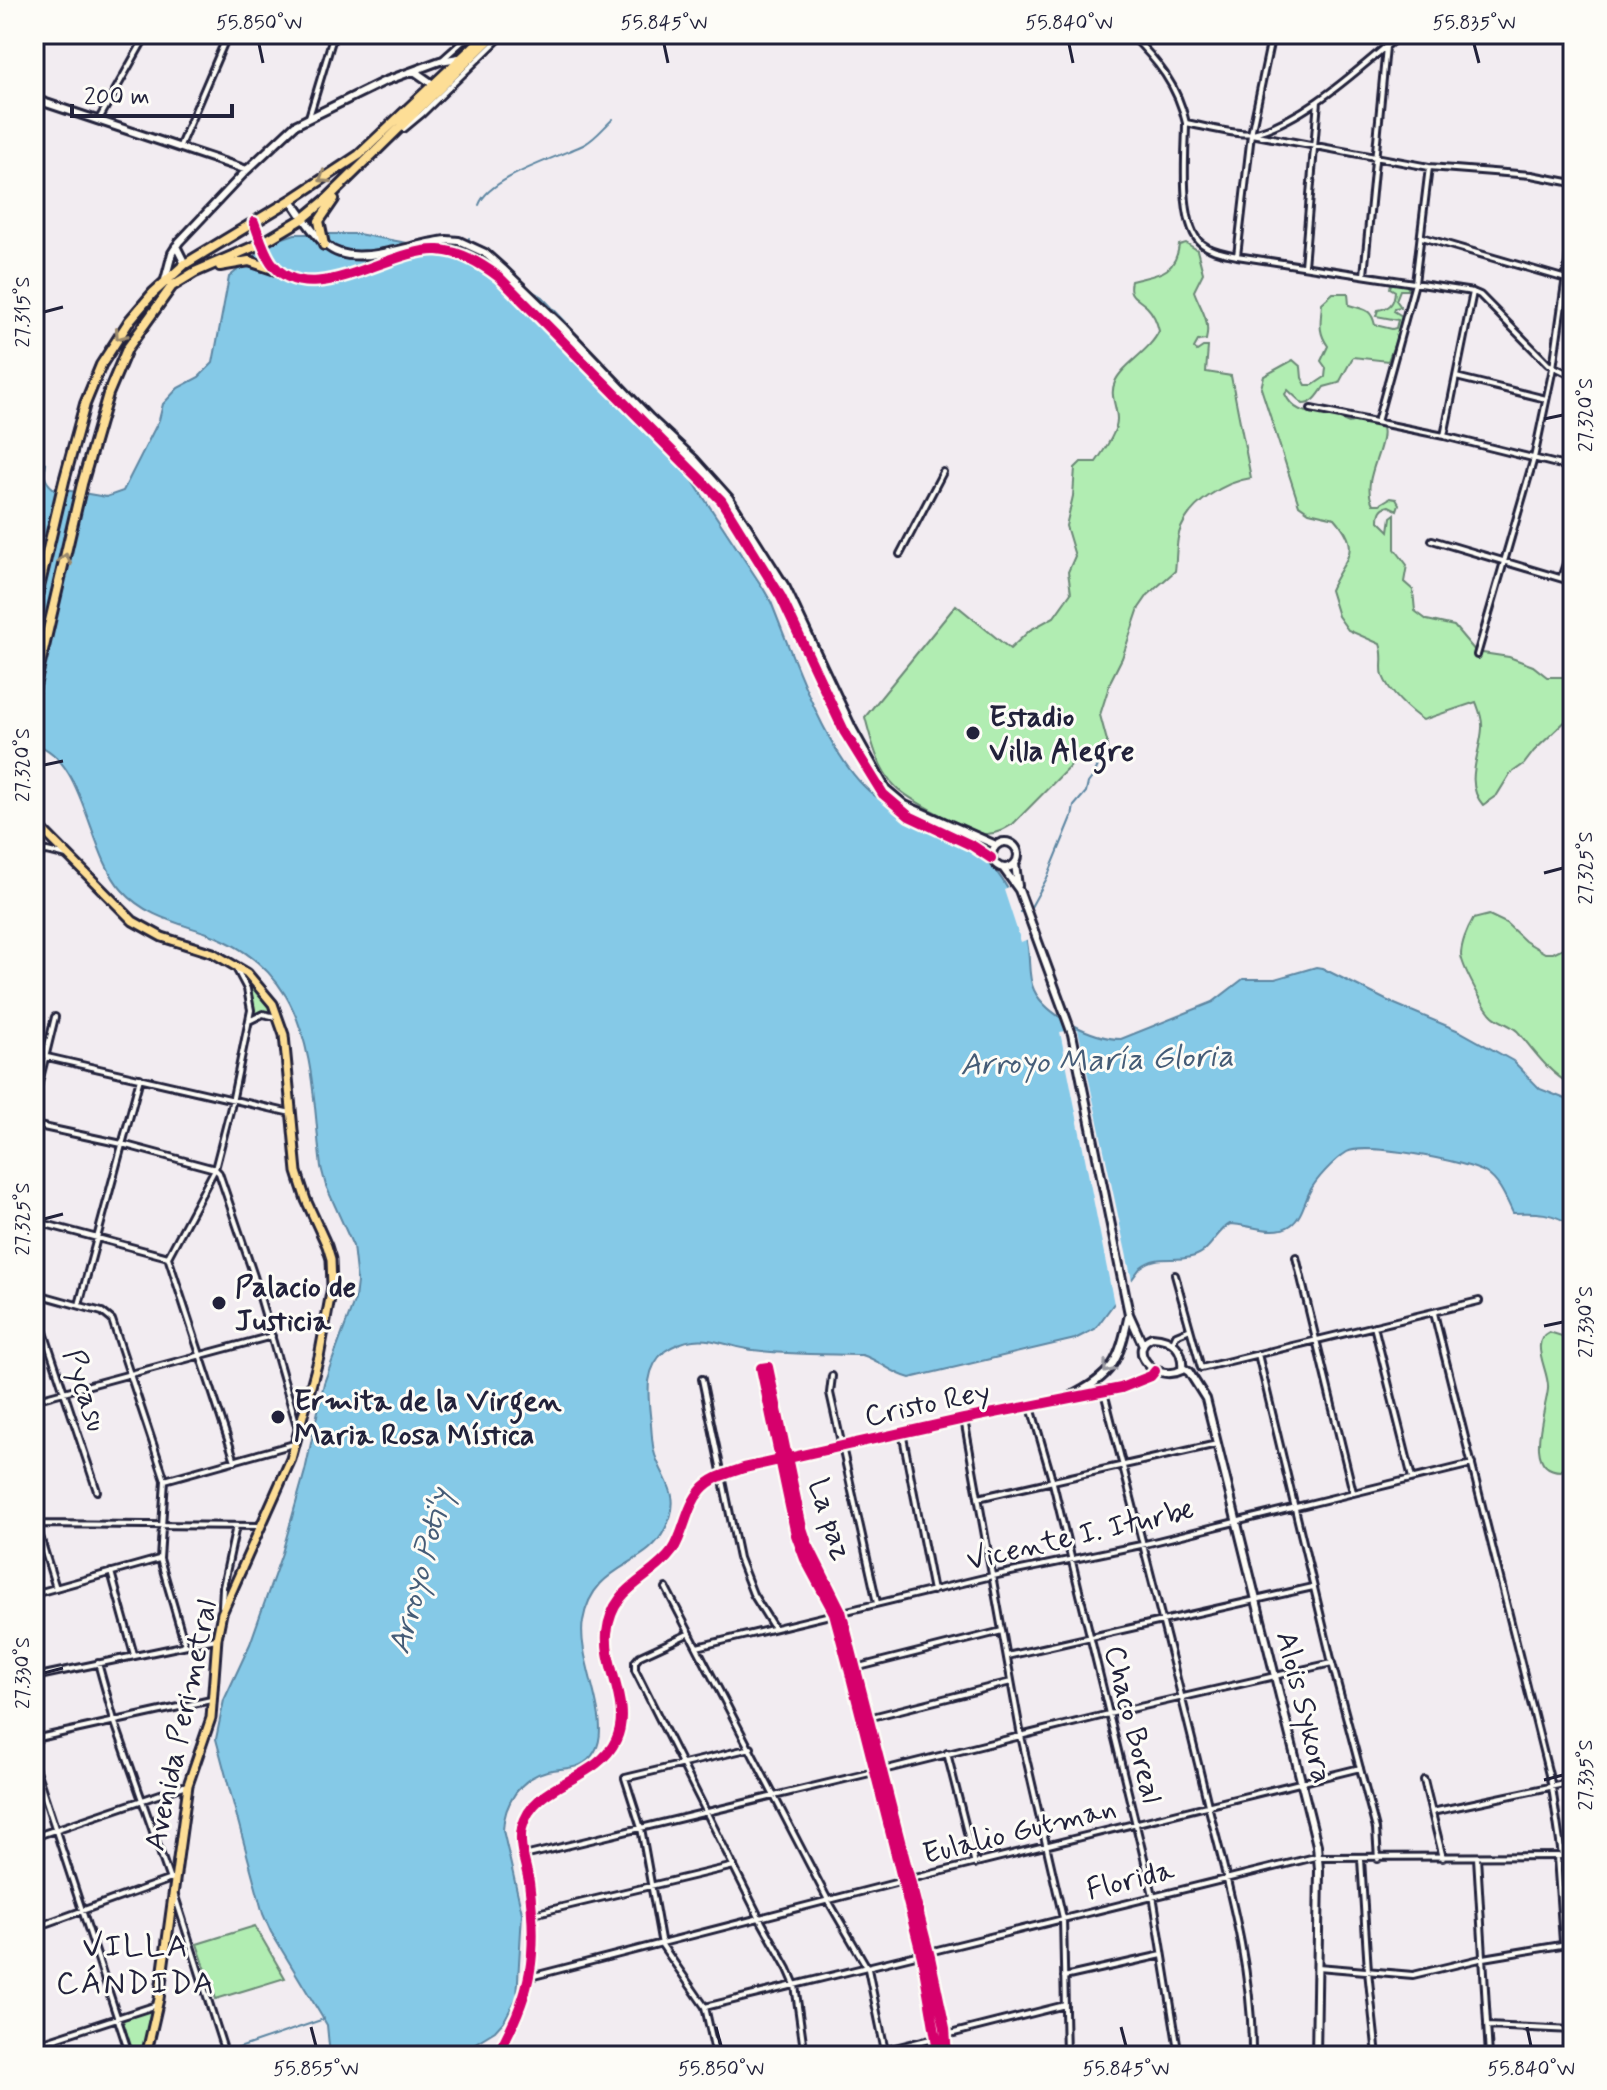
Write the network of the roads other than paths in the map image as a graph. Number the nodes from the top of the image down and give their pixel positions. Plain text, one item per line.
1 (122, 34) edge
2 (147, 34) edge
3 (228, 34) edge
4 (334, 34) edge
5 (471, 34) edge
6 (487, 34) edge
7 (495, 34) edge
8 (504, 34) edge
9 (1130, 34) edge
10 (1272, 34) edge
11 (1401, 34) edge
12 (143, 41) junction
13 (1386, 46) junction
14 (463, 58) junction
15 (440, 61) junction
16 (414, 71) junction
17 (437, 87) junction
18 (34, 99) edge
19 (1318, 101) junction
20 (309, 117) junction
21 (98, 121) junction
22 (1186, 123) junction
23 (1251, 134) junction
24 (386, 142) junction
25 (1314, 147) junction
26 (179, 148) junction
27 (1374, 157) junction
28 (1429, 167) junction
29 (358, 168) junction
30 (247, 170) junction
31 (1573, 183) edge
32 (291, 200) junction
33 (304, 218) junction
34 (254, 222) junction
35 (1573, 227) edge
36 (1422, 237) junction
37 (262, 243) junction
38 (324, 245) junction
39 (176, 246) junction
40 (1237, 256) junction
41 (185, 264) junction
42 (1304, 266) junction
43 (203, 269) junction
44 (279, 271) junction
45 (1364, 275) junction
46 (1566, 279) junction
47 (1573, 281) edge
48 (169, 283) junction
49 (1415, 283) junction
50 (1473, 292) junction
51 (1553, 368) junction
52 (1573, 376) edge
53 (1456, 377) junction
54 (1546, 399) junction
55 (1311, 409) dead end
56 (1377, 422) junction
57 (1444, 436) junction
58 (1534, 458) junction
59 (1573, 468) edge
60 (943, 472) dead end
61 (1432, 540) dead end
62 (1573, 544) edge
63 (900, 554) dead end
64 (1504, 561) junction
65 (1561, 578) junction
66 (1573, 582) edge
67 (34, 609) edge
68 (1477, 655) dead end
69 (34, 690) edge
70 (36, 824) edge
71 (996, 845) junction
72 (34, 852) edge
73 (68, 856) junction
74 (991, 858) junction
75 (1015, 864) junction
76 (1003, 868) junction
77 (1019, 890) junction
78 (229, 961) junction
79 (55, 1017) dead end
80 (280, 1020) junction
81 (249, 1025) junction
82 (34, 1054) edge
83 (45, 1057) junction
84 (140, 1078) junction
85 (233, 1101) junction
86 (34, 1103) edge
87 (291, 1113) junction
88 (34, 1125) edge
89 (122, 1144) junction
90 (215, 1169) junction
91 (34, 1221) edge
92 (97, 1238) junction
93 (168, 1257) junction
94 (1296, 1257) dead end
95 (1175, 1275) dead end
96 (34, 1293) edge
97 (1479, 1301) dead end
98 (34, 1302) edge
99 (79, 1305) junction
100 (1434, 1313) junction
101 (1129, 1314) junction
102 (1374, 1326) junction
103 (1137, 1328) junction
104 (1188, 1330) junction
105 (272, 1336) junction
106 (1152, 1337) junction
107 (1316, 1339) junction
108 (1173, 1342) junction
109 (1143, 1345) junction
110 (200, 1354) junction
111 (1258, 1354) junction
112 (1147, 1363) junction
113 (1182, 1370) junction
114 (1155, 1371) junction
115 (129, 1374) junction
116 (832, 1376) dead end
117 (702, 1379) dead end
118 (1143, 1379) junction
119 (62, 1392) junction
120 (1104, 1392) junction
121 (34, 1400) edge
122 (1061, 1400) junction
123 (1031, 1407) junction
124 (964, 1419) junction
125 (298, 1432) junction
126 (902, 1432) junction
127 (295, 1444) junction
128 (1217, 1444) junction
129 (841, 1446) junction
130 (784, 1459) junction
131 (235, 1461) junction
132 (1472, 1464) junction
133 (1123, 1467) junction
134 (721, 1476) junction
135 (1412, 1478) junction
136 (165, 1480) junction
137 (1053, 1483) junction
138 (97, 1491) dead end
139 (1353, 1492) junction
140 (978, 1498) junction
141 (1294, 1507) junction
142 (34, 1517) edge
143 (1236, 1521) junction
144 (35, 1524) edge
145 (161, 1525) junction
146 (236, 1526) junction
147 (261, 1526) junction
148 (1141, 1545) junction
149 (160, 1559) junction
150 (1070, 1560) junction
151 (111, 1572) junction
152 (992, 1576) junction
153 (1313, 1587) junction
154 (56, 1588) junction
155 (666, 1588) dead end
156 (933, 1592) junction
157 (34, 1594) edge
158 (1257, 1599) junction
159 (877, 1603) junction
160 (837, 1612) junction
161 (222, 1613) junction
162 (1162, 1621) junction
163 (774, 1628) junction
164 (1002, 1631) junction
165 (690, 1633) junction
166 (217, 1638) junction
167 (1089, 1638) junction
168 (185, 1645) junction
169 (697, 1647) junction
170 (134, 1656) junction
171 (1006, 1657) junction
172 (98, 1663) junction
173 (1332, 1663) junction
174 (852, 1668) junction
175 (1274, 1676) junction
176 (34, 1677) edge
177 (1011, 1682) junction
178 (1183, 1697) junction
179 (213, 1699) junction
180 (1109, 1714) junction
181 (866, 1719) junction
182 (114, 1720) junction
183 (1021, 1736) junction
184 (34, 1739) edge
185 (751, 1748) junction
186 (947, 1753) junction
187 (34, 1764) edge
188 (681, 1764) junction
189 (1360, 1768) junction
190 (879, 1771) junction
191 (1424, 1780) dead end
192 (1573, 1782) edge
193 (1301, 1783) junction
194 (188, 1785) junction
195 (1552, 1787) junction
196 (774, 1797) junction
197 (141, 1800) junction
198 (1209, 1806) junction
199 (1432, 1812) junction
200 (707, 1813) junction
201 (1136, 1824) junction
202 (641, 1828) junction
203 (54, 1830) junction
204 (34, 1837) edge
205 (1048, 1846) junction
206 (524, 1856) junction
207 (1559, 1856) junction
208 (1573, 1856) edge
209 (1319, 1857) junction
210 (1477, 1857) junction
211 (1361, 1858) junction
212 (1443, 1858) junction
213 (1378, 1859) junction
214 (975, 1864) junction
215 (734, 1866) junction
216 (1227, 1878) junction
217 (906, 1880) junction
218 (172, 1882) junction
219 (651, 1887) junction
220 (1153, 1895) junction
221 (829, 1902) junction
222 (81, 1911) junction
223 (533, 1914) junction
224 (1063, 1918) junction
225 (760, 1919) junction
226 (34, 1928) edge
227 (1563, 1942) junction
228 (1573, 1943) edge
229 (662, 1945) junction
230 (925, 1953) junction
231 (1162, 1955) junction
232 (1484, 1958) junction
233 (1318, 1967) junction
234 (868, 1969) junction
235 (1368, 1971) junction
236 (530, 1977) junction
237 (1064, 1977) junction
238 (795, 1985) junction
239 (157, 2005) junction
240 (1065, 2005) junction
241 (705, 2007) junction
242 (117, 2017) junction
243 (1487, 2026) junction
244 (1573, 2030) edge
245 (941, 2037) junction
246 (34, 2045) edge
247 (885, 2053) edge
248 (130, 2056) edge
249 (146, 2056) edge
250 (226, 2056) edge
251 (496, 2056) edge
252 (716, 2056) edge
253 (805, 2056) edge
254 (863, 2056) edge
255 (939, 2056) edge
256 (947, 2056) edge
257 (1066, 2056) edge
258 (1179, 2056) edge
259 (1252, 2056) edge
260 (1316, 2056) edge
261 (1377, 2056) edge
262 (1489, 2056) edge

1 - 12 street
2 - 12 street
3 - 26 street
4 - 20 street
5 - 15 street
6 - 14 highway
7 - 17 highway
8 - 24 street
9 - 22 street
10 - 23 street
11 - 13 street
12 - 21 street
13 - 19 street
13 - 27 street
14 - 15 street
14 - 17 highway
15 - 16 street
16 - 17 street
16 - 20 street
17 - 24 highway
17 -> 32 highway
18 - 21 street
19 - 23 street
19 - 25 street
20 - 30 street
21 - 26 street
22 - 23 street
22 - 40 street
23 - 25 street
23 - 40 street
24 - 29 highway
25 - 27 street
25 - 42 street
26 - 30 street
27 - 28 street
27 - 45 street
28 - 31 street
28 - 36 street
29 - 33 highway
29 - 38 highway
30 - 39 street
32 - 33 street
32 - 34 highway
33 - 37 highway
33 - 38 street
34 - 37 street
34 - 41 highway
35 - 46 street
36 - 46 street
36 - 49 street
37 - 43 highway
37 - 44 street
38 - 71 street
39 - 41 street
39 - 48 street
40 - 42 street
41 - 48 highway
42 - 45 street
43 - 44 highway
43 - 48 highway
44 - 74 street
45 - 49 street
46 - 47 street
46 - 51 street
48 -> 67 highway
69 -> 48 highway
49 - 50 street
49 - 56 street
50 - 51 street
50 - 53 street
51 - 52 street
51 - 54 street
53 - 54 street
53 - 57 street
54 - 58 street
55 - 56 street
56 - 57 street
57 - 58 street
58 - 59 street
58 - 64 street
60 - 63 street
61 - 64 street
62 - 65 street
64 - 65 street
64 - 68 street
65 - 66 street
70 - 73 main road, Avenida Perimetral
71 - 74 street
71 - 75 street
72 - 73 street
73 - 78 main road, Avenida Perimetral
74 - 76 street
75 - 76 street
75 - 77 street
76 - 77 street
77 - 101 street
78 - 80 main road, Avenida Perimetral
78 - 81 street
79 - 83 street
80 - 81 street
80 - 87 main road, Avenida Perimetral
81 - 85 street
82 - 83 street
83 - 84 street
83 - 86 street
84 - 85 street
84 - 89 street
85 - 87 street
85 - 90 street
87 - 125 main road, Avenida Perimetral
88 - 89 street
89 - 90 street
89 - 92 street
90 - 93 street
90 - 105 street
91 - 92 street
92 - 93 street
92 - 99 street
93 - 110 street
94 - 107 street
95 - 104 street
96 - 99 street
97 - 100 street
98 - 119 street, Pycasu
99 - 115 street
100 - 102 street
100 - 132 street
101 - 103 street
101 -> 122 street
102 - 107 street
102 - 135 street
103 - 106 street
103 - 109 street
104 - 108 street
104 - 111 street
105 - 110 street
105 - 125 street
106 - 108 street
106 - 109 street
107 - 111 street
107 - 139 street
108 - 113 street
109 - 112 street
110 - 115 street
110 - 131 street
111 - 141 street
112 - 114 street
112 - 118 street
113 - 114 street
113 - 128 street, Alois Sykora
114 - 118 street, Cristo Rey
115 - 119 street
115 - 136 street
116 - 129 street
117 - 134 street
118 - 120 street, Cristo Rey
119 - 121 street
119 - 138 street, Pycasu
120 - 122 street, Cristo Rey
120 - 133 street
122 - 123 street, Cristo Rey
123 - 124 street, Cristo Rey
123 - 137 street, Chaco Boreal
124 - 126 street, Cristo Rey
124 - 140 street
125 - 127 main road, Avenida Perimetral
126 - 129 street, Cristo Rey
126 - 156 street
127 - 131 street
127 - 147 main road, Avenida Perimetral
128 - 133 street
128 - 143 street, Alois Sykora
129 - 130 street, Cristo Rey
129 - 159 street
130 - 130 street, La paz
130 - 134 street, Cristo Rey
130 - 160 street, La paz
131 - 136 street
132 - 135 street, Vicente I. Iturbe
132 - 195 street
133 - 137 street
133 - 148 street
134 - 163 street
134 - 206 street
135 - 139 street, Vicente I. Iturbe
136 - 145 street
137 - 140 street
137 - 150 street, Chaco Boreal
139 - 141 street, Vicente I. Iturbe
140 - 152 street
141 - 143 street, Vicente I. Iturbe
141 - 153 street
142 - 144 street
143 - 148 street, Vicente I. Iturbe
143 - 158 street, Alois Sykora
144 - 145 street
144 - 154 street
145 - 146 street
145 - 149 street
146 - 147 street
146 - 161 street
147 - 161 main road, Avenida Perimetral
148 - 150 street, Vicente I. Iturbe
148 - 162 street
149 - 151 street
149 - 168 street
150 - 152 street, Vicente I. Iturbe
150 - 167 street, Chaco Boreal
151 - 154 street
151 - 170 street
152 - 156 street, Vicente I. Iturbe
152 - 164 street
153 - 158 street
153 - 173 street
154 - 157 street
155 - 165 street
156 - 159 street, Vicente I. Iturbe
158 - 162 street
158 - 175 street, Alois Sykora
159 - 160 street, Vicente I. Iturbe
160 - 163 street, Vicente I. Iturbe
160 - 174 street, La paz
161 - 166 main road, Avenida Perimetral
162 - 167 street
162 - 178 street
163 - 169 street, Vicente I. Iturbe
164 - 171 street
164 - 174 street
165 - 169 street
165 - 188 street
166 - 168 street
166 - 179 main road, Avenida Perimetral
167 - 171 street
167 - 180 street, Chaco Boreal
168 - 170 street
169 - 185 street
170 - 172 street
171 - 177 street
172 - 176 street
172 - 182 street
173 - 175 street
173 - 189 street
174 - 181 street, La paz
175 - 178 street
175 - 193 street, Alois Sykora
177 - 181 street
177 - 183 street
178 - 180 street
178 - 198 street
179 - 182 street
179 - 194 main road, Avenida Perimetral
180 - 183 street
180 - 201 street, Chaco Boreal
181 - 190 street, La paz
182 - 184 street
182 - 197 street
183 - 186 street
183 - 205 street
185 - 188 street
185 - 196 street
186 - 190 street
186 - 214 street
187 - 203 street
188 - 200 street
188 - 202 street
189 - 193 street, Eulalio Gutman
189 - 213 street
190 - 196 street
190 - 217 street, La paz
191 - 199 street
192 - 195 street
193 - 198 street, Eulalio Gutman
193 - 209 street, Alois Sykora
194 - 197 street
194 - 218 main road, Avenida Perimetral
195 - 199 street
195 - 207 street
196 - 200 street
196 - 221 street
197 - 203 street
197 - 218 street
198 - 201 street, Eulalio Gutman
198 - 216 street
199 - 212 street
200 - 202 street
200 - 215 street
201 - 205 street, Eulalio Gutman
201 - 220 street, Chaco Boreal
202 - 206 street
202 - 219 street
203 - 204 street
203 - 222 street
205 - 214 street, Eulalio Gutman
205 - 224 street
206 - 223 street
207 - 208 street, Florida
207 - 210 street, Florida
207 - 227 street
209 - 211 street, Florida
209 - 216 street, Florida
209 - 233 street, Alois Sykora
210 - 212 street, Florida
210 - 232 street
211 - 213 street, Florida
211 - 235 street
212 - 213 street, Florida
214 - 217 street, Eulalio Gutman
215 - 219 street
215 - 225 street
216 - 220 street, Florida
216 - 259 street
217 - 221 street, Eulalio Gutman
217 - 230 street, La paz
218 - 222 street
218 - 239 main road, Avenida Perimetral
218 - 250 street
219 - 223 street
219 - 229 street
220 - 224 street, Florida
220 - 231 street, Chaco Boreal
221 - 225 street, Eulalio Gutman
221 - 234 street
222 - 226 street
222 - 242 street
223 - 236 street
224 - 230 street, Florida
224 - 237 street
225 - 229 street, Eulalio Gutman
225 - 238 street
227 - 228 street
227 - 232 street
229 - 236 street, Eulalio Gutman
229 - 241 street
230 - 234 street, Florida
230 - 245 street, La paz
231 - 237 street
231 - 258 street, Chaco Boreal
232 - 235 street
232 - 243 street
233 - 235 street
233 - 260 street, Alois Sykora
234 - 238 street, Florida
234 - 247 street
235 - 261 street
236 - 251 street
237 - 240 street
238 - 241 street, Florida
238 - 253 street
239 - 242 street
239 - 249 main road, Avenida Perimetral
240 - 245 street
240 - 257 street
241 - 252 street
242 - 246 street
242 - 248 street
243 - 244 street
243 - 262 street
245 - 247 street
245 - 255 street, La paz
245 - 256 street, La paz
247 - 254 street

